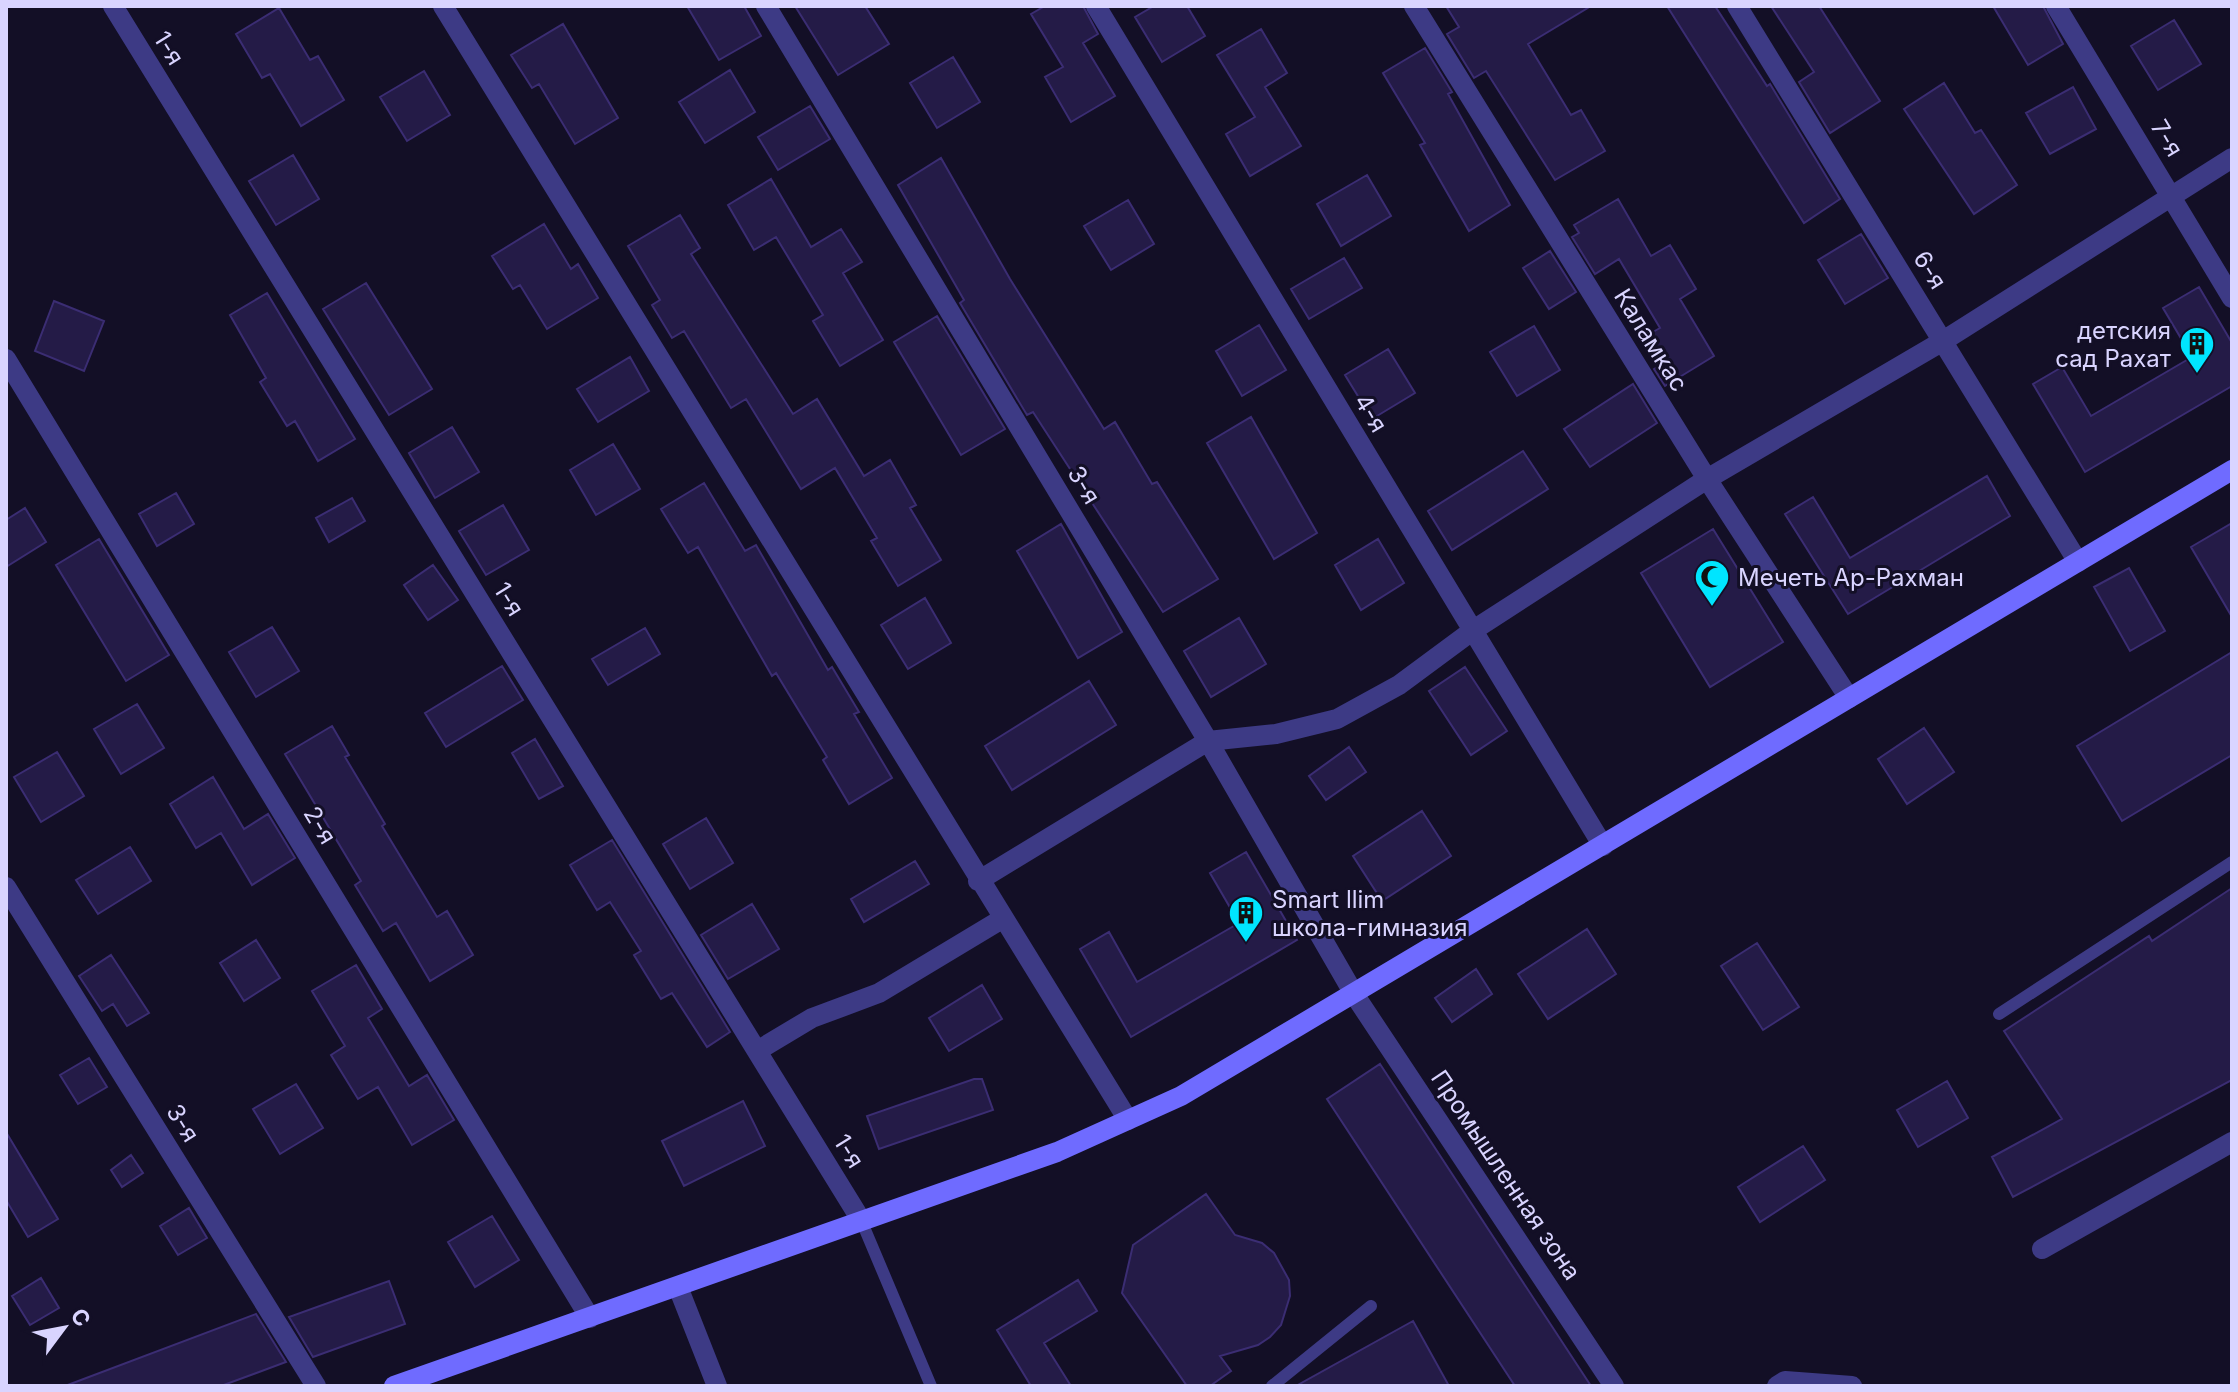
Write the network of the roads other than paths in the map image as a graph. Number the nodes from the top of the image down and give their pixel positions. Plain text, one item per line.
1 (113, 6) edge
2 (443, 6) edge
3 (766, 6) edge
4 (1096, 6) edge
5 (1414, 6) edge
6 (1737, 6) edge
7 (2056, 6) edge
8 (2232, 158) edge
9 (2171, 195) junction
10 (2232, 298) edge
11 (1943, 341) junction
12 (6, 359) edge
13 (2232, 470) edge
14 (1707, 479) junction
15 (2078, 562) junction
16 (1472, 631) junction
17 (1849, 698) junction
18 (1208, 741) junction
19 (1603, 846) junction
20 (2232, 862) edge
21 (978, 881) junction
22 (6, 887) edge
23 (1002, 919) junction
24 (1354, 994) junction
25 (1999, 1014) dead end
26 (757, 1051) junction
27 (1128, 1120) junction
28 (2232, 1142) edge
29 (861, 1220) junction
30 (2042, 1249) dead end
31 (678, 1287) junction
32 (1371, 1306) dead end
33 (590, 1318) junction
34 (316, 1386) edge
35 (394, 1386) edge
36 (717, 1386) edge
37 (931, 1386) edge
38 (1272, 1386) edge
39 (1614, 1386) edge
40 (1777, 1386) edge
41 (1852, 1386) edge

1 - 26 street, 1-я
2 - 21 street
3 - 18 street, 3-я
4 - 16 street, 4-я
5 - 14 street, Каламкас
6 - 11 street, 6-я
7 - 9 street, 7-я
8 - 9 street
9 - 10 street, 7-я
9 - 11 street
11 - 14 street
11 - 15 street, 6-я
12 - 33 street, 2-я
13 - 15 street
14 - 16 street
14 - 17 street, Каламкас
15 - 17 street
16 - 18 street
16 - 19 street, 4-я
17 - 19 street
18 - 21 street
18 - 24 street, 3-я
19 - 24 street
20 - 25 lane
21 - 23 street
22 - 34 street, 3-я
23 - 26 street
23 - 27 street
24 - 27 street
24 - 39 street, Промышленная зона
26 - 29 street, 1-я
27 - 29 street
28 - 30 street
29 - 31 street
29 - 37 lane
31 - 33 street
31 - 36 street
32 - 38 lane
33 - 35 street
40 - 41 street

